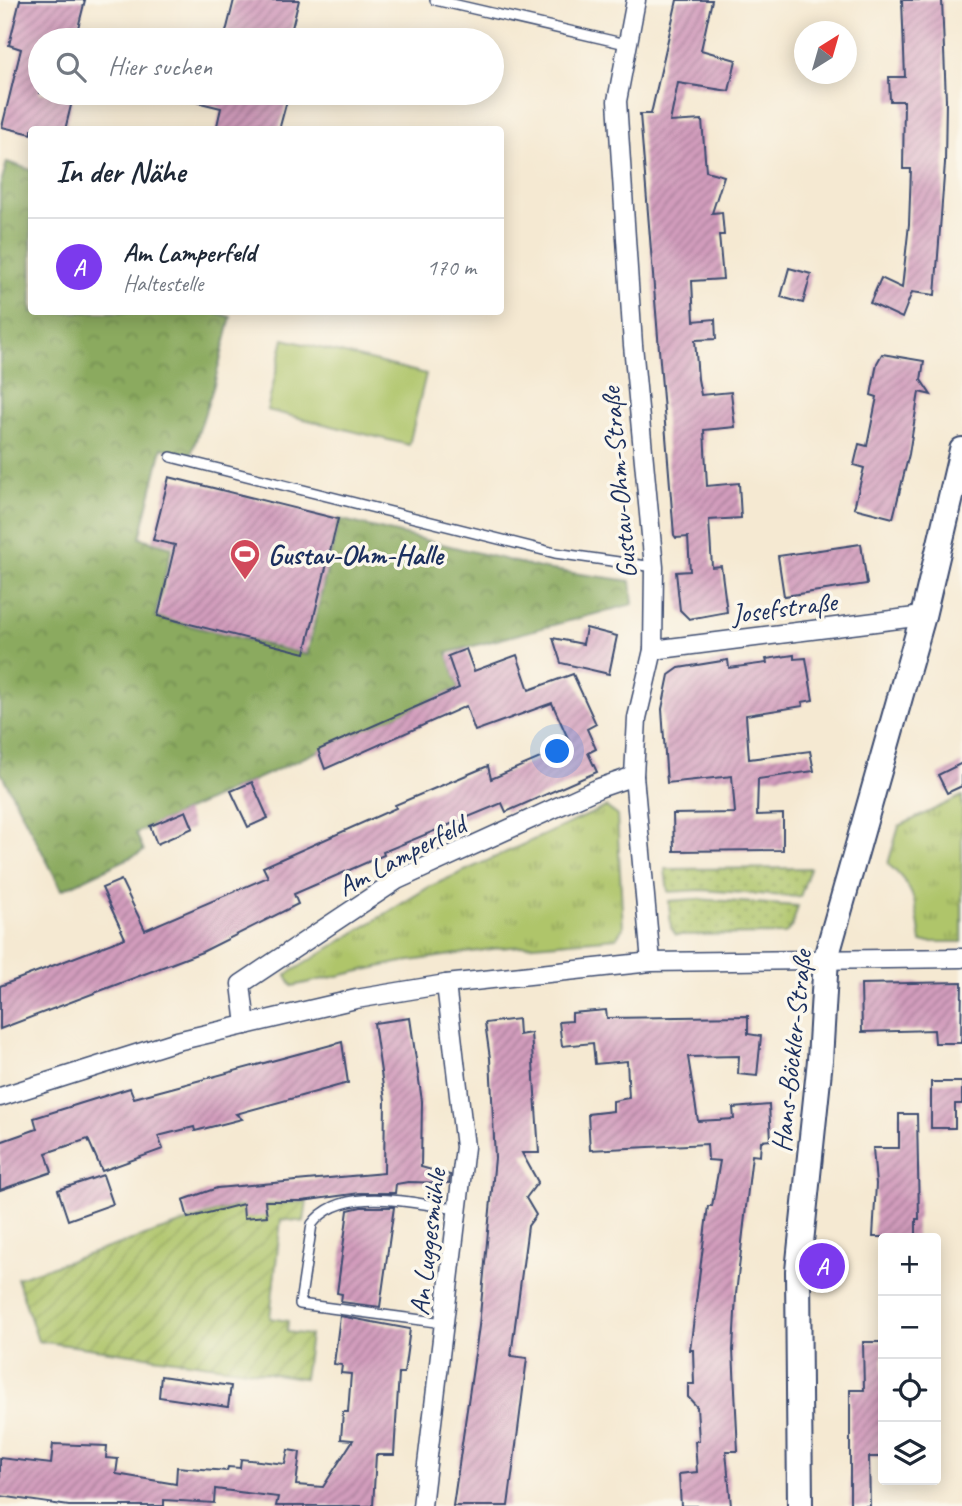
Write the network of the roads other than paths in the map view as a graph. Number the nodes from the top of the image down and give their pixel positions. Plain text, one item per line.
1 (435, 0) edge
2 (636, 0) edge
3 (626, 44) junction
4 (962, 450) edge
5 (171, 457) dead end
6 (654, 567) junction
7 (923, 616) junction
8 (653, 650) junction
9 (634, 776) junction
10 (826, 958) junction
11 (962, 958) edge
12 (650, 962) junction
13 (446, 984) junction
14 (246, 1024) junction
15 (0, 1097) edge
16 (457, 1209) junction
17 (444, 1323) junction
18 (422, 1506) edge
19 (800, 1506) edge

1 - 3 lane
2 - 3 street, Gustav-Ohm-Straße
3 - 6 street, Gustav-Ohm-Straße
4 - 7 main road, Hans-Böckler-Straße
5 - 6 lane
6 - 8 street, Gustav-Ohm-Straße
7 - 8 street, Josefstraße
7 - 10 main road, Hans-Böckler-Straße
8 - 9 street, Gustav-Ohm-Straße
9 - 12 street, Gustav-Ohm-Straße
9 - 14 street, Am Lamperfeld
10 - 11 street
10 - 12 street
10 - 19 main road, Hans-Böckler-Straße
12 - 13 street
13 - 14 street
13 - 16 street, An Luggesmühle
14 - 15 street
16 - 17 street, An Luggesmühle
16 - 17 lane
17 - 18 street, An Luggesmühle

